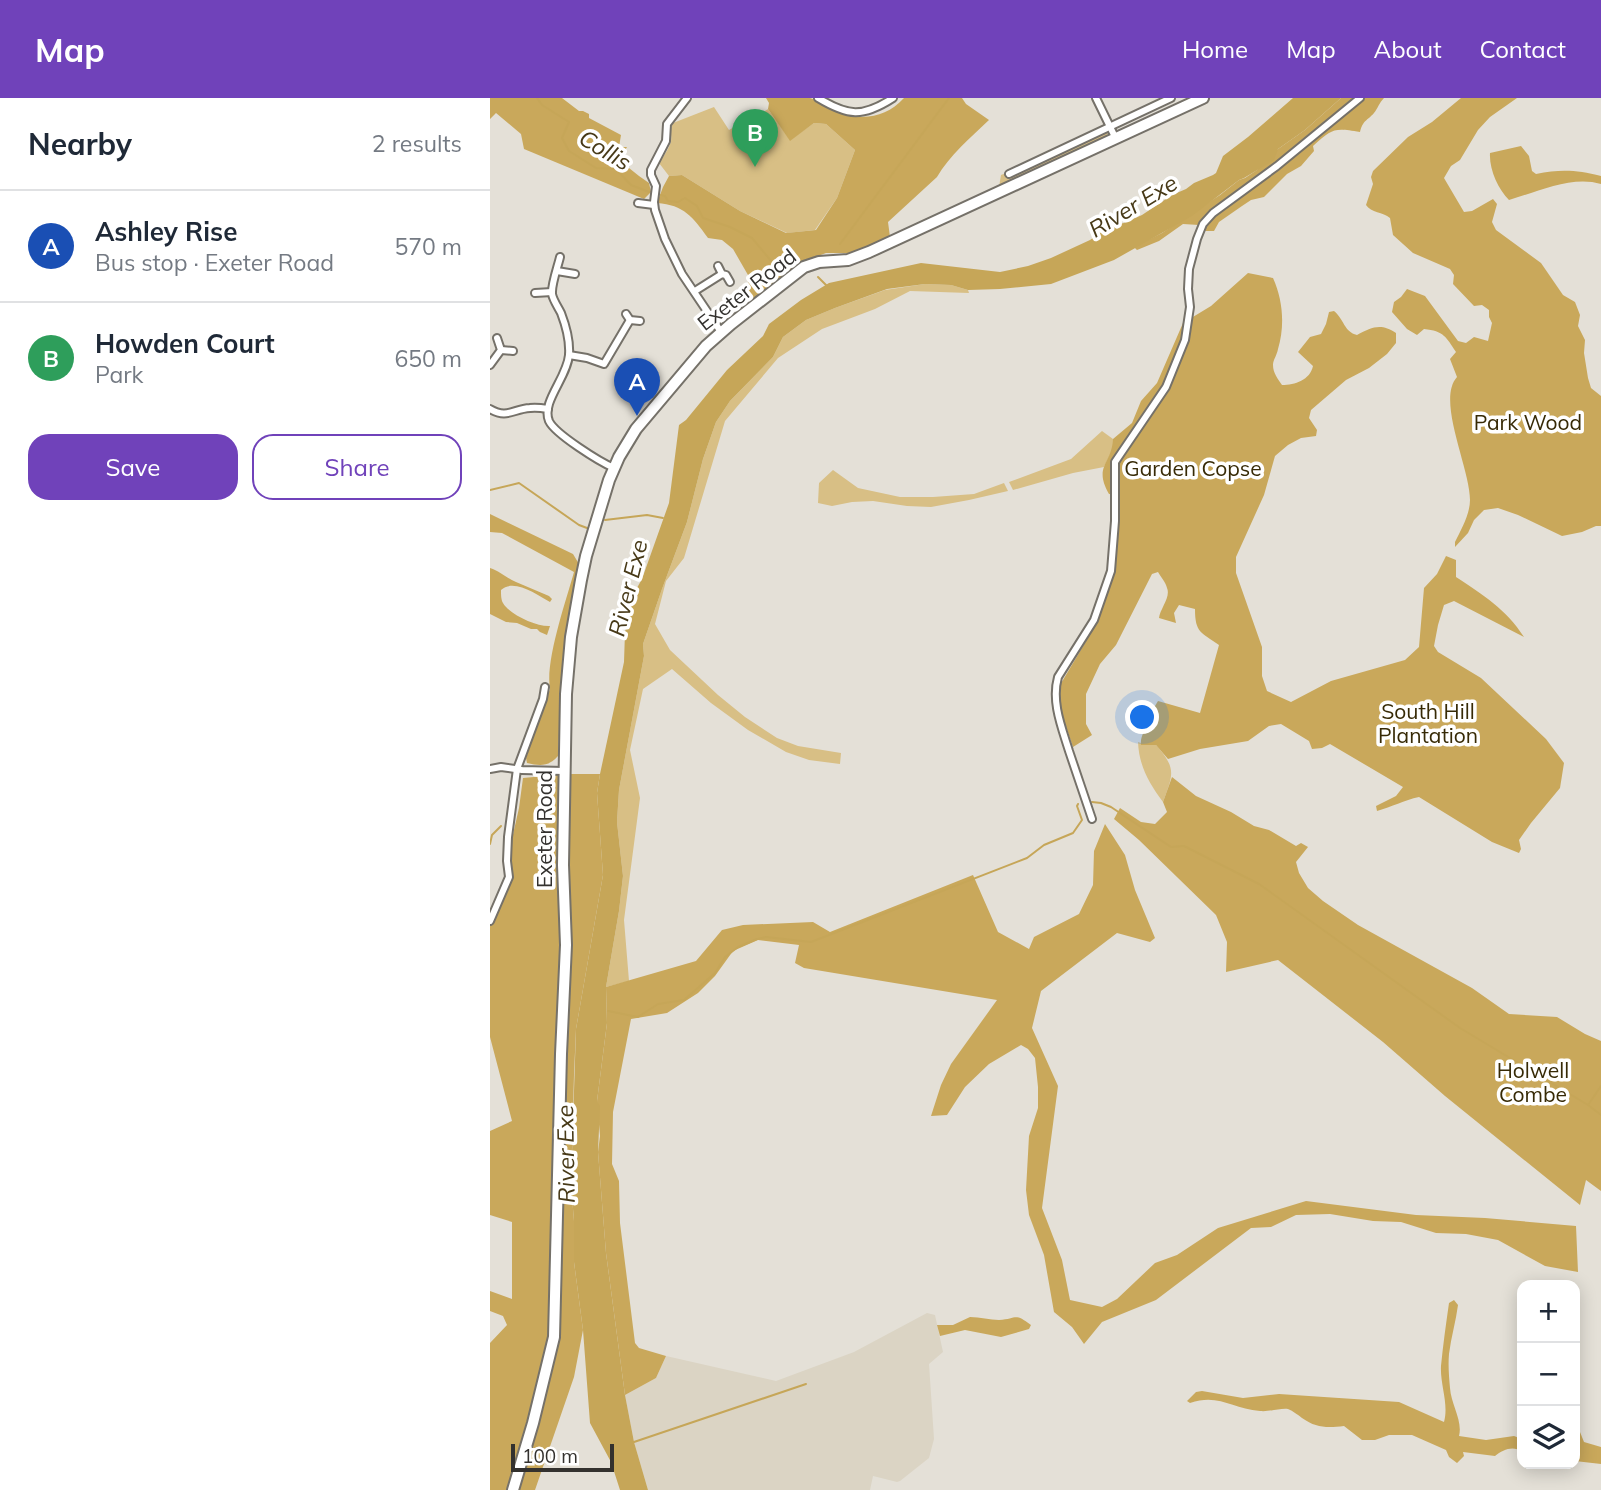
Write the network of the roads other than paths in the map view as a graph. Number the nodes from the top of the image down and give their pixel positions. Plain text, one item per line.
1 (687, 98) edge
2 (818, 98) edge
3 (893, 98) edge
4 (1096, 98) edge
5 (1171, 98) edge
6 (1203, 98) edge
7 (1360, 98) edge
8 (1110, 127) junction
9 (1116, 139) junction
10 (1009, 174) dead end
11 (638, 203) dead end
12 (654, 205) junction
13 (560, 257) dead end
14 (718, 266) dead end
15 (557, 271) junction
16 (575, 274) dead end
17 (722, 274) junction
18 (730, 282) dead end
19 (695, 291) junction
20 (552, 292) junction
21 (535, 293) dead end
22 (640, 321) dead end
23 (721, 332) junction
24 (497, 338) dead end
25 (501, 350) junction
26 (513, 351) dead end
27 (569, 355) junction
28 (604, 364) junction
29 (490, 365) edge
30 (608, 373) dead end
31 (490, 409) edge
32 (548, 409) junction
33 (614, 468) junction
34 (545, 687) dead end
35 (490, 769) edge
36 (517, 769) junction
37 (564, 771) junction
38 (1092, 819) dead end
39 (490, 921) edge
40 (513, 1490) edge

1 - 12 street
2 - 3 street
4 - 8 street
5 - 8 street
6 - 9 main road
7 - 38 street
8 - 9 street
8 - 10 street
9 - 23 main road, Exeter Road
11 - 12 street
12 - 19 street
13 - 15 street
14 - 17 street
15 - 16 street
15 - 20 street
17 - 18 street
17 - 19 street
19 - 23 street
20 - 21 street
20 - 27 street
22 - 28 street
23 - 33 main road, Exeter Road
24 - 25 street
25 - 26 street
25 - 29 street
27 - 28 street
27 - 32 street
28 - 30 street
31 - 32 street
32 - 33 street
33 - 37 main road, Exeter Road
34 - 36 street, Exeter Road
35 - 36 street
36 - 37 street
36 - 39 street, Exeter Road
37 - 40 main road, Exeter Road

